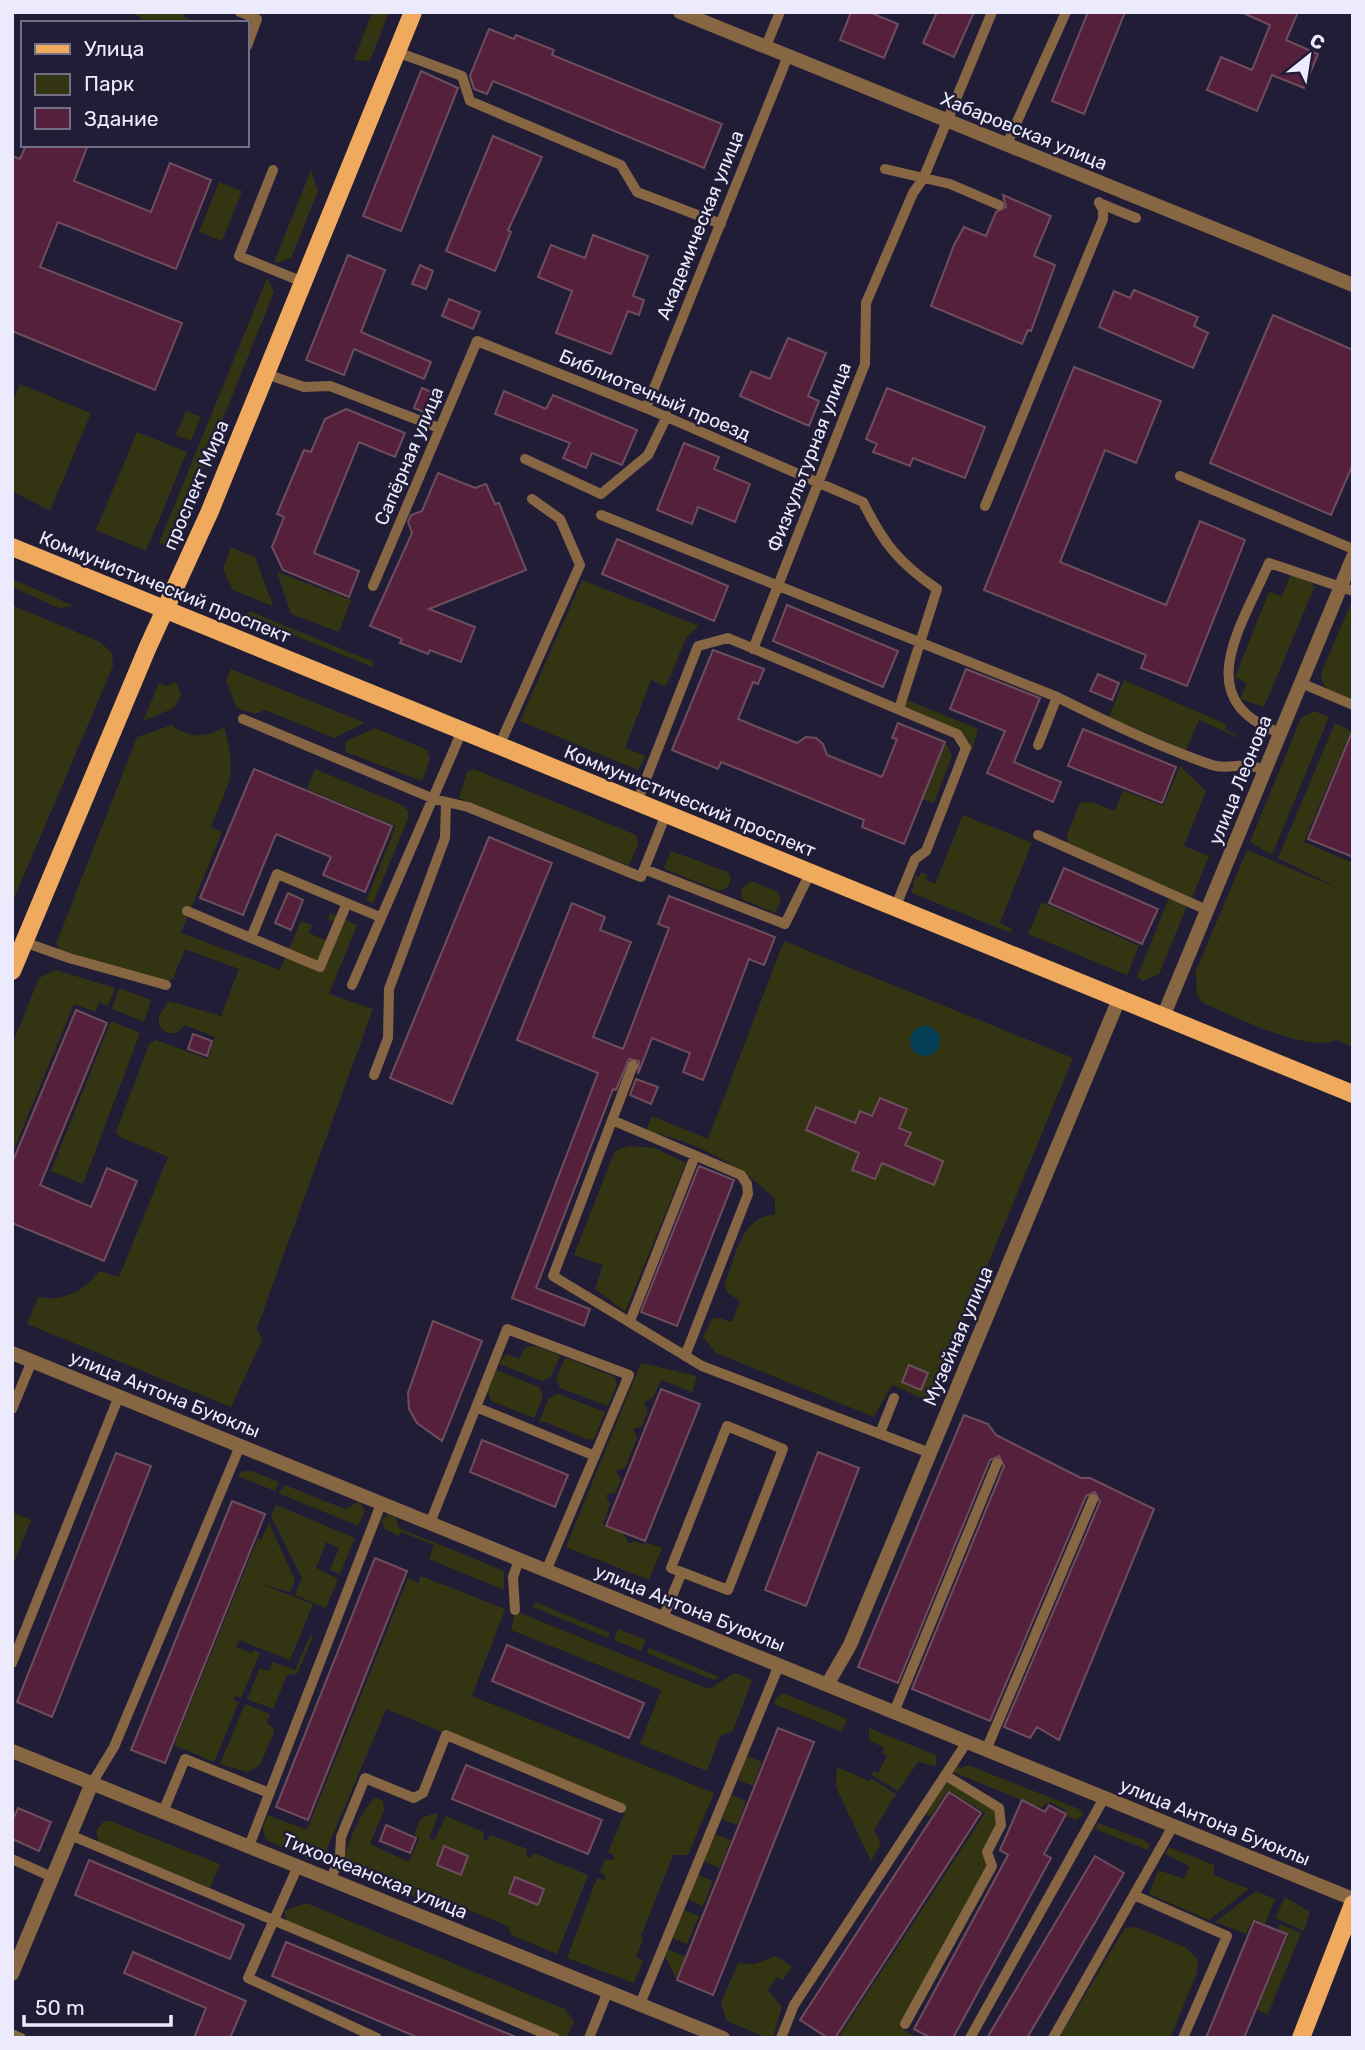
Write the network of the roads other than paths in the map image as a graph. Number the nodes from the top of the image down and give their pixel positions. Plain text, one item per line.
1 (240, 12) edge
2 (413, 12) edge
3 (680, 12) edge
4 (780, 12) edge
5 (992, 12) edge
6 (1066, 12) edge
7 (248, 43) edge
8 (765, 46) junction
9 (397, 52) junction
10 (788, 56) junction
11 (947, 120) junction
12 (1007, 144) junction
13 (885, 169) dead end
14 (273, 170) dead end
15 (923, 179) junction
16 (1126, 193) junction
17 (999, 205) dead end
18 (1119, 211) junction
19 (1136, 218) dead end
20 (721, 224) junction
21 (303, 282) junction
22 (1353, 285) edge
23 (477, 341) joint
24 (265, 374) junction
25 (646, 408) junction
26 (667, 416) junction
27 (439, 428) junction
28 (525, 459) dead end
29 (1180, 476) dead end
30 (819, 483) junction
31 (532, 499) dead end
32 (985, 506) dead end
33 (601, 514) dead end
34 (12, 547) edge
35 (1353, 549) edge
36 (1353, 557) edge
37 (778, 585) junction
38 (373, 586) dead end
39 (937, 590) junction
40 (1346, 590) edge
41 (948, 597) dead end
42 (165, 609) junction
43 (922, 642) junction
44 (753, 649) junction
45 (1301, 683) junction
46 (1057, 697) junction
47 (1353, 705) edge
48 (899, 709) junction
49 (243, 719) dead end
50 (462, 731) junction
51 (1280, 733) junction
52 (499, 746) junction
53 (1038, 746) dead end
54 (1264, 770) junction
55 (435, 799) junction
56 (446, 803) junction
57 (637, 803) junction
58 (666, 814) junction
59 (1038, 835) dead end
60 (644, 869) junction
61 (810, 873) junction
62 (347, 903) junction
63 (895, 908) junction
64 (1207, 910) junction
65 (187, 911) dead end
66 (380, 917) junction
67 (251, 938) junction
68 (24, 942) junction
69 (12, 971) edge
70 (166, 985) dead end
71 (352, 985) dead end
72 (1119, 999) junction
73 (1163, 1017) junction
74 (633, 1065) dead end
75 (374, 1075) dead end
76 (1353, 1094) edge
77 (612, 1120) junction
78 (695, 1156) junction
79 (630, 1321) junction
80 (12, 1353) edge
81 (685, 1356) junction
82 (32, 1361) junction
83 (119, 1396) junction
84 (894, 1398) dead end
85 (13, 1406) edge
86 (477, 1407) junction
87 (880, 1433) junction
88 (240, 1446) junction
89 (930, 1453) junction
90 (595, 1456) junction
91 (997, 1463) dead end
92 (1093, 1499) dead end
93 (381, 1504) junction
94 (430, 1523) junction
95 (519, 1560) junction
96 (546, 1571) junction
97 (682, 1572) junction
98 (514, 1610) dead end
99 (663, 1618) junction
100 (12, 1662) edge
101 (779, 1665) junction
102 (827, 1685) junction
103 (894, 1712) junction
104 (967, 1742) junction
105 (986, 1750) junction
106 (12, 1751) edge
107 (945, 1775) junction
108 (92, 1783) junction
109 (269, 1793) junction
110 (1104, 1798) junction
111 (621, 1808) dead end
112 (163, 1811) junction
113 (1173, 1826) junction
114 (70, 1835) junction
115 (249, 1846) junction
116 (12, 1859) edge
117 (298, 1866) junction
118 (52, 1877) junction
119 (331, 1879) junction
120 (1134, 1895) junction
121 (1353, 1902) edge
122 (274, 1921) junction
123 (13, 1973) edge
124 (608, 1992) junction
125 (640, 2004) junction
126 (905, 2024) dead end
127 (12, 2034) edge
128 (21, 2038) edge
129 (377, 2038) edge
130 (555, 2038) edge
131 (589, 2038) edge
132 (723, 2038) edge
133 (781, 2038) edge
134 (970, 2038) edge
135 (1053, 2038) edge
136 (1183, 2038) edge
137 (1301, 2038) edge

1 - 7 lane
2 - 9 main road, проспект Мира
3 - 8 street, Хабаровская улица
4 - 8 lane
5 - 11 lane, Физкультурная улица
6 - 12 lane
8 - 10 street, Хабаровская улица
9 - 20 lane
9 - 21 main road, проспект Мира
10 - 11 street, Хабаровская улица
10 - 20 lane, Академическая улица
11 - 12 street, Хабаровская улица
11 - 15 lane, Физкультурная улица
12 - 16 street, Хабаровская улица
13 - 15 lane
14 - 21 lane
15 - 17 lane
15 - 30 lane, Физкультурная улица
16 - 18 lane
16 - 22 street, Хабаровская улица
18 - 19 lane
18 - 32 lane
20 - 25 lane, Академическая улица
21 - 24 main road, проспект Мира
23 - 25 lane, Библиотечный проезд
23 - 27 lane, Сапёрная улица
24 - 27 lane
24 - 42 main road, проспект Мира
25 - 26 lane, Библиотечный проезд
26 - 28 lane
26 - 30 lane, Библиотечный проезд
27 - 38 lane, Сапёрная улица
29 - 35 lane
30 - 37 lane, Физкультурная улица
30 - 39 lane, Библиотечный проезд
31 - 52 lane
33 - 37 lane
34 - 42 main road, Коммунистический проспект
36 - 40 street, улица Леонова
37 - 43 lane
37 - 44 lane, Физкультурная улица
39 - 41 lane, Библиотечный проезд
39 - 43 lane
40 - 45 street, улица Леонова
40 - 51 lane
42 - 50 main road, Коммунистический проспект
42 - 68 main road, проспект Мира
43 - 46 lane
43 - 48 lane
44 - 48 lane
44 - 57 lane
45 - 47 lane
45 - 51 street, улица Леонова
46 - 53 lane
46 - 54 lane
48 - 63 lane
49 - 55 lane
50 - 52 main road, Коммунистический проспект
50 - 55 lane
51 - 54 street, улица Леонова
52 - 57 main road, Коммунистический проспект
54 - 64 street, улица Леонова
55 - 56 lane
55 - 66 lane
56 - 60 lane
56 - 75 lane
57 - 58 main road, Коммунистический проспект
58 - 60 lane
58 - 61 main road, Коммунистический проспект
59 - 64 lane
60 - 61 lane
61 - 63 main road, Коммунистический проспект
62 - 66 lane
62 - 67 lane
62 - 67 lane
63 - 72 main road, Коммунистический проспект
64 - 73 street, улица Леонова
65 - 67 lane
66 - 71 lane
68 - 69 main road, проспект Мира
68 - 70 lane
72 - 73 main road, Коммунистический проспект
72 - 89 street, Музейная улица
73 - 76 main road, Коммунистический проспект
74 - 77 lane
77 - 78 lane
77 - 79 lane
78 - 79 lane
78 - 81 lane
79 - 81 lane
80 - 82 street, улица Антона Буюклы
81 - 87 lane
82 - 83 street, улица Антона Буюклы
82 - 85 lane
83 - 88 street, улица Антона Буюклы
83 - 100 lane
84 - 87 lane
86 - 90 lane
86 - 90 lane
86 - 94 lane
87 - 89 lane
88 - 93 street, улица Антона Буюклы
88 - 108 lane
89 - 102 street, Музейная улица
90 - 96 lane
91 - 103 lane
92 - 105 lane
93 - 94 street, улица Антона Буюклы
93 - 109 lane
94 - 95 street, улица Антона Буюклы
95 - 96 street, улица Антона Буюклы
95 - 98 lane
96 - 99 street, улица Антона Буюклы
97 - 97 lane
97 - 99 lane
99 - 101 street, улица Антона Буюклы
101 - 102 street, улица Антона Буюклы
101 - 125 lane
102 - 103 street, улица Антона Буюклы
103 - 104 street, улица Антона Буюклы
104 - 105 street, улица Антона Буюклы
104 - 107 lane
105 - 110 street, улица Антона Буюклы
106 - 108 street, Тихоокеанская улица
107 - 126 lane
107 - 133 lane
108 - 112 street, Тихоокеанская улица
108 - 114 street
109 - 112 lane
109 - 115 lane
110 - 113 street, улица Антона Буюклы
110 - 134 lane
111 - 119 lane
112 - 115 street, Тихоокеанская улица
113 - 120 lane
113 - 121 street, улица Антона Буюклы
114 - 118 street
114 - 122 lane
115 - 117 street, Тихоокеанская улица
116 - 118 lane
117 - 119 street, Тихоокеанская улица
117 - 122 lane
118 - 123 street
119 - 124 street, Тихоокеанская улица
120 - 135 lane
120 - 136 lane
121 - 137 main road
122 - 129 lane
122 - 130 lane
124 - 125 street, Тихоокеанская улица
124 - 131 lane
125 - 132 street, Тихоокеанская улица
127 - 128 lane

